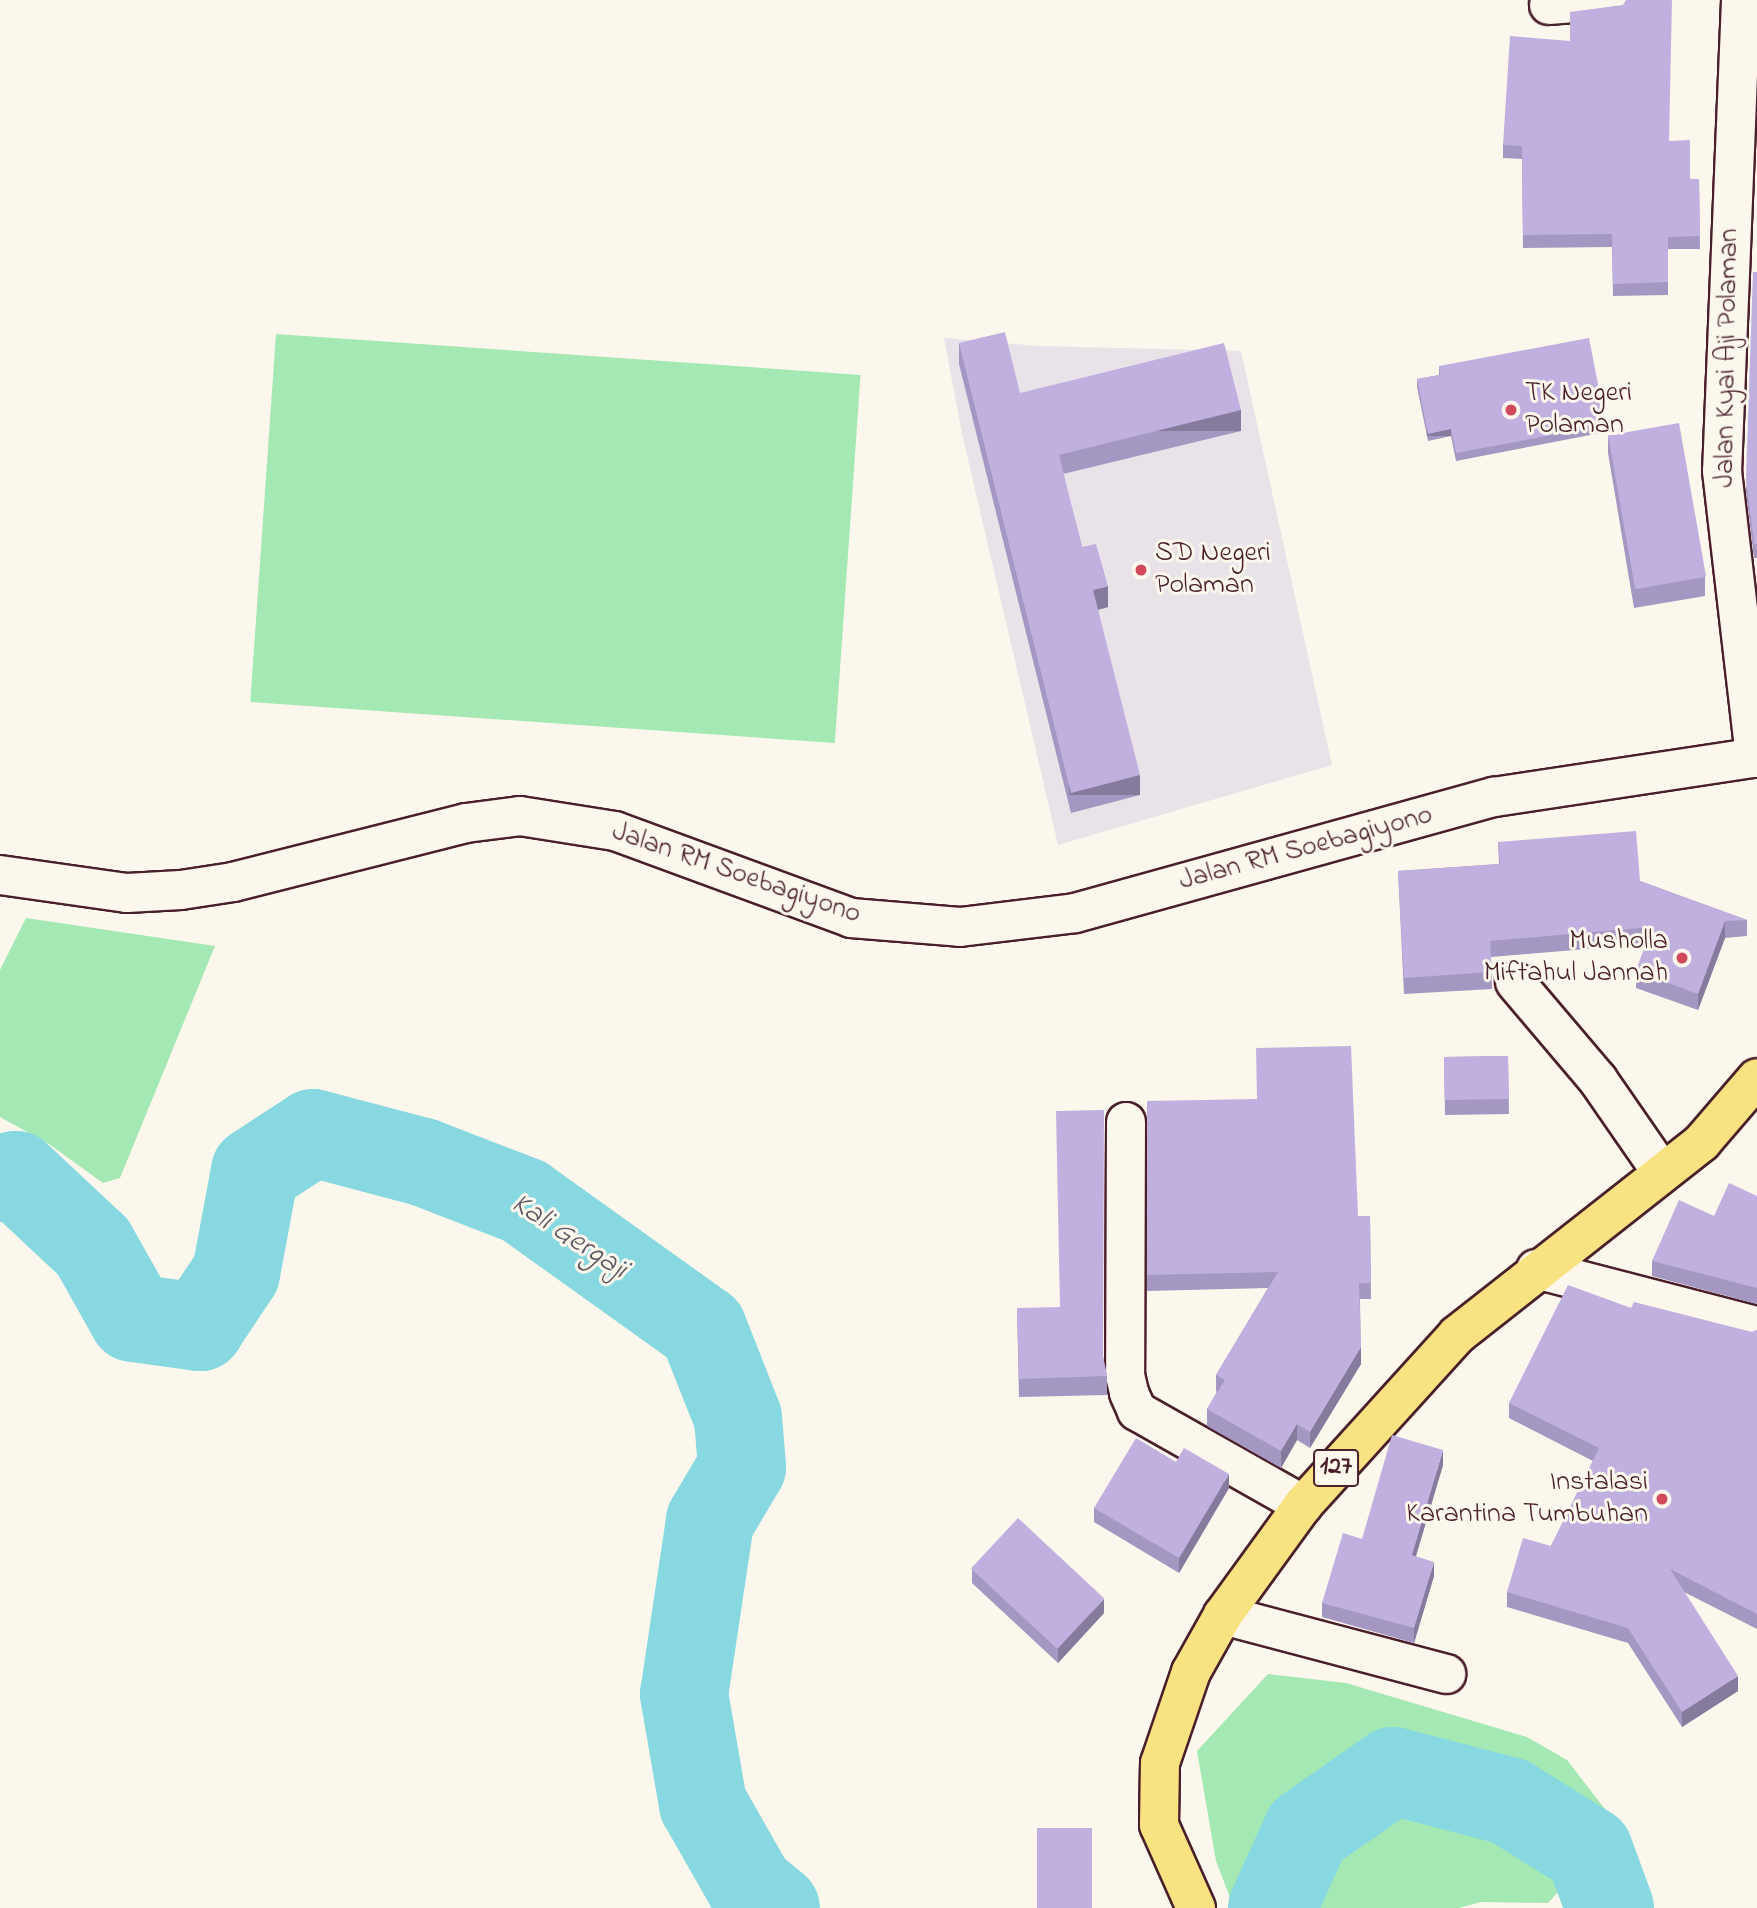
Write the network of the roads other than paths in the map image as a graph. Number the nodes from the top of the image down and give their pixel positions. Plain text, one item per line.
1 (1611, 0) edge
2 (1741, 0) edge
3 (1549, 5) dead end
4 (1756, 757) edge
5 (0, 875) edge
6 (1515, 982) dead end
7 (1754, 1085) edge
8 (1126, 1122) dead end
9 (1661, 1171) junction
10 (1536, 1269) junction
11 (1757, 1326) edge
12 (1303, 1505) junction
13 (1223, 1615) junction
14 (1446, 1674) dead end
15 (1195, 1904) edge

1 - 3 street
2 - 4 street, Jalan Kyai Aji Polaman
4 - 5 street, Jalan RM Soebagiyono
6 - 9 street
7 - 9 main road, 127
8 - 12 street
9 - 10 main road, 127
10 - 11 street
10 - 12 main road, 127
12 - 13 main road, 127
13 - 14 street
13 - 15 main road, 127

